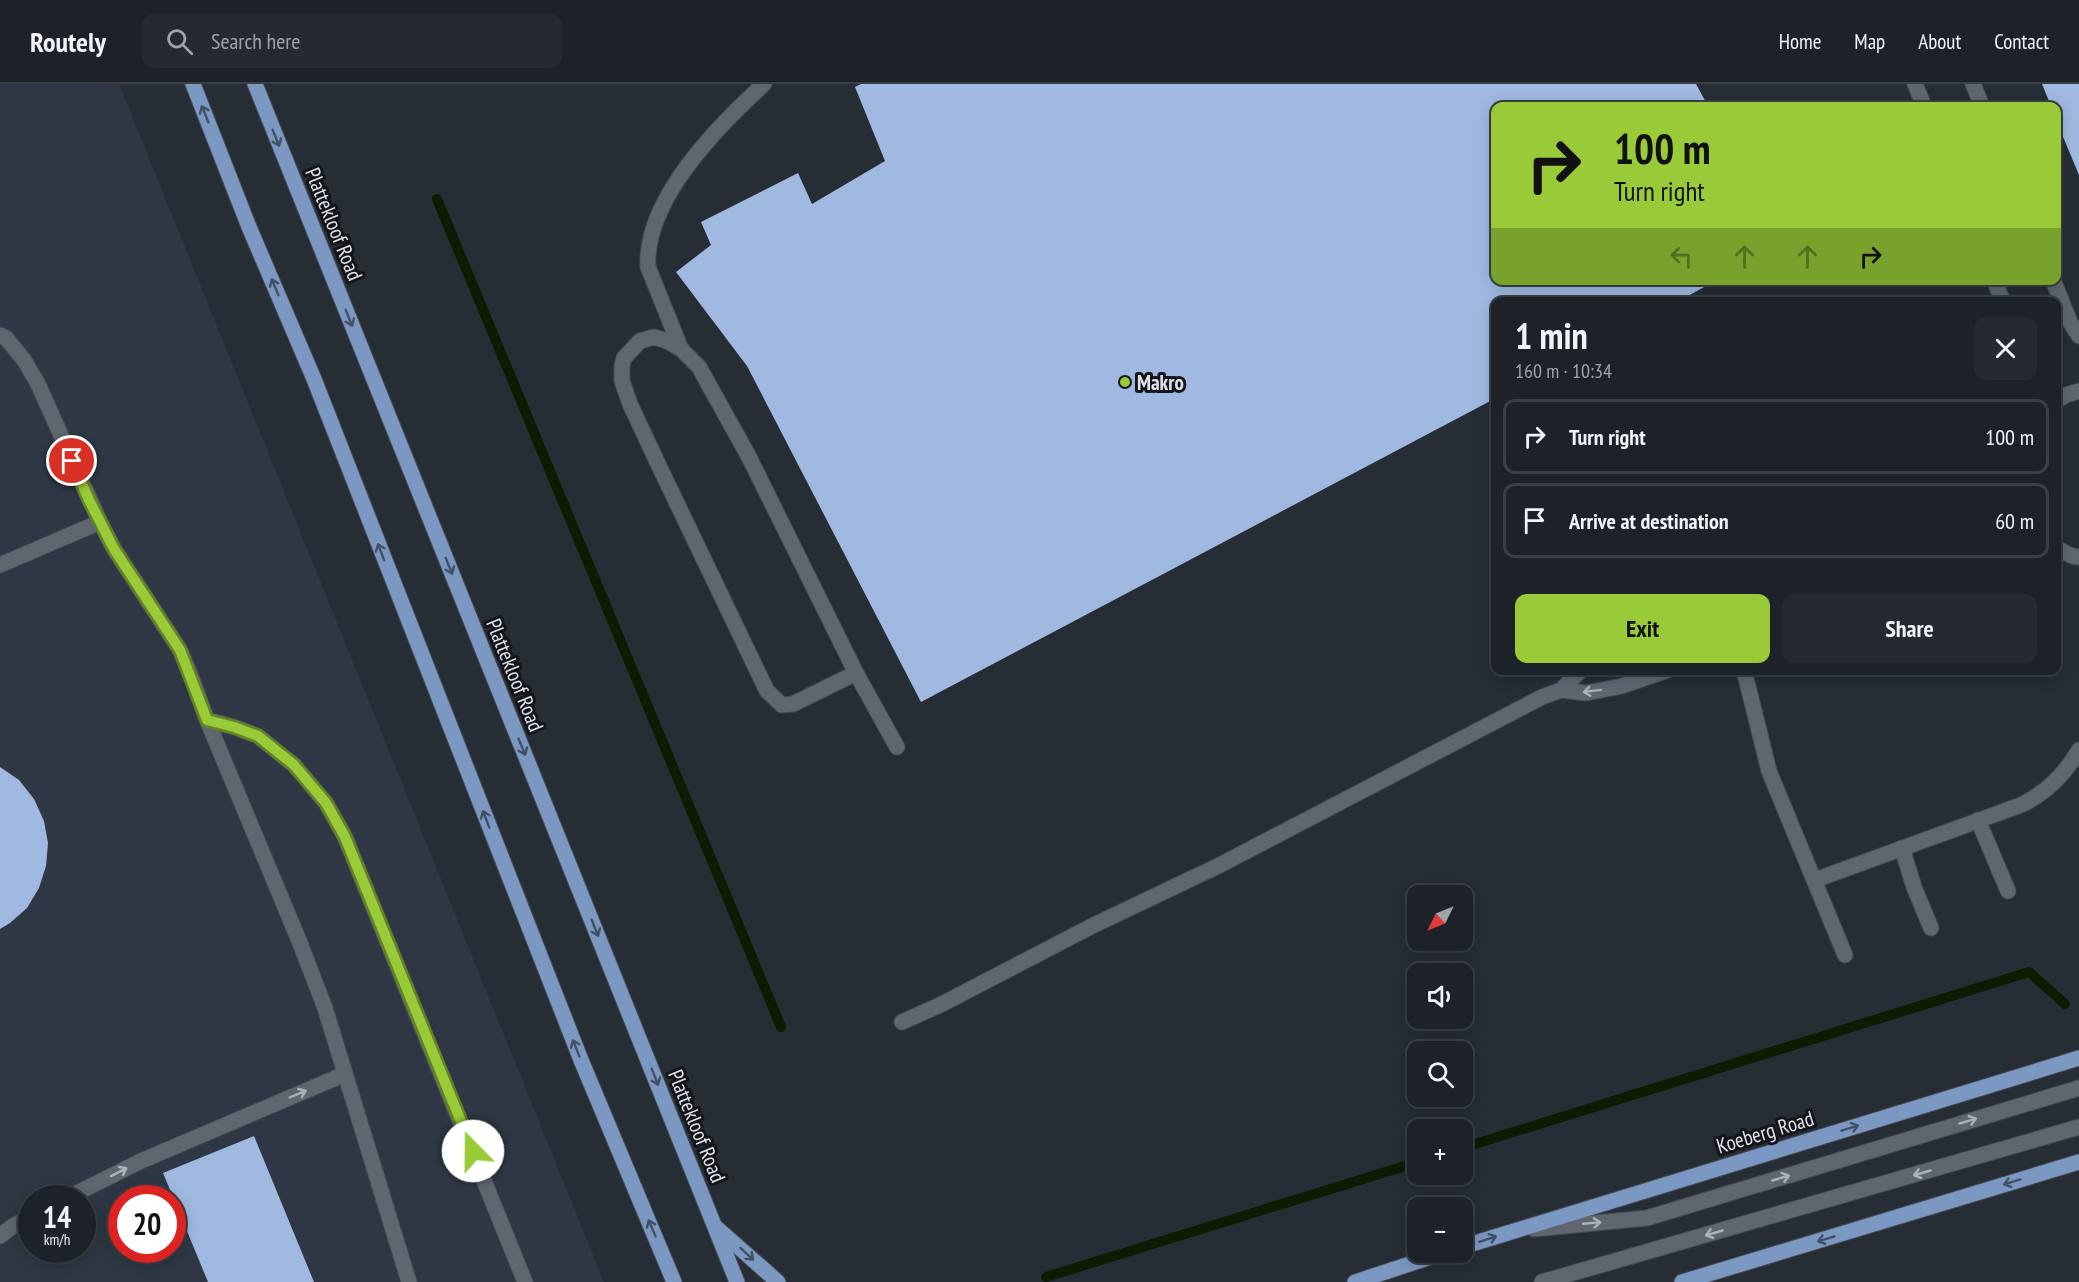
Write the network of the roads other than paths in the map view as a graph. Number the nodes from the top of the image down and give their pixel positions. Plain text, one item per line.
1 (193, 84) edge
2 (255, 84) edge
3 (764, 84) edge
4 (1915, 84) edge
5 (1973, 84) edge
6 (1922, 102) edge
7 (1980, 102) edge
8 (2061, 300) edge
9 (0, 335) edge
10 (2079, 336) edge
11 (681, 349) junction
12 (2079, 391) edge
13 (2061, 398) edge
14 (100, 522) junction
15 (2061, 551) edge
16 (2077, 559) edge
17 (0, 565) edge
18 (856, 673) junction
19 (1576, 675) edge
20 (1654, 675) edge
21 (1745, 675) edge
22 (1561, 690) junction
23 (207, 720) junction
24 (897, 747) dead end
25 (2079, 750) edge
26 (1978, 820) junction
27 (1902, 848) junction
28 (1815, 880) junction
29 (2008, 891) dead end
30 (1932, 928) dead end
31 (1845, 955) dead end
32 (902, 1022) dead end
33 (2079, 1058) edge
34 (345, 1074) junction
35 (2079, 1088) edge
36 (2079, 1127) edge
37 (2079, 1162) edge
38 (93, 1185) edge
39 (18, 1223) edge
40 (716, 1227) junction
41 (1513, 1231) junction
42 (0, 1236) edge
43 (1473, 1244) edge
44 (1413, 1263) edge
45 (410, 1282) edge
46 (525, 1282) edge
47 (674, 1282) edge
48 (737, 1282) edge
49 (778, 1282) edge
50 (1355, 1282) edge
51 (1542, 1282) edge
52 (1682, 1282) edge

47 -> 1 main road
2 -> 40 main road, Plattekloof Road
3 - 11 street
4 - 6 street
5 - 7 street
8 - 10 street
9 - 14 street
11 - 18 street
11 - 18 street
12 - 13 street
14 - 17 street
14 - 23 street
15 - 16 street
18 - 24 street
19 - 22 street
20 -> 22 street
21 - 28 street
22 - 32 street
23 - 34 street
23 - 46 street
25 - 26 street
26 - 27 street
26 - 29 street
27 - 28 street
27 - 30 street
28 - 31 street
41 -> 33 main road, Koeberg Road
38 -> 34 street
34 - 45 street
41 -> 35 street
36 -> 51 street
37 -> 52 main road
39 - 42 street
40 - 48 main road, Plattekloof Road
40 -> 49 main road
43 -> 41 main road, Koeberg Road
44 - 50 main road

